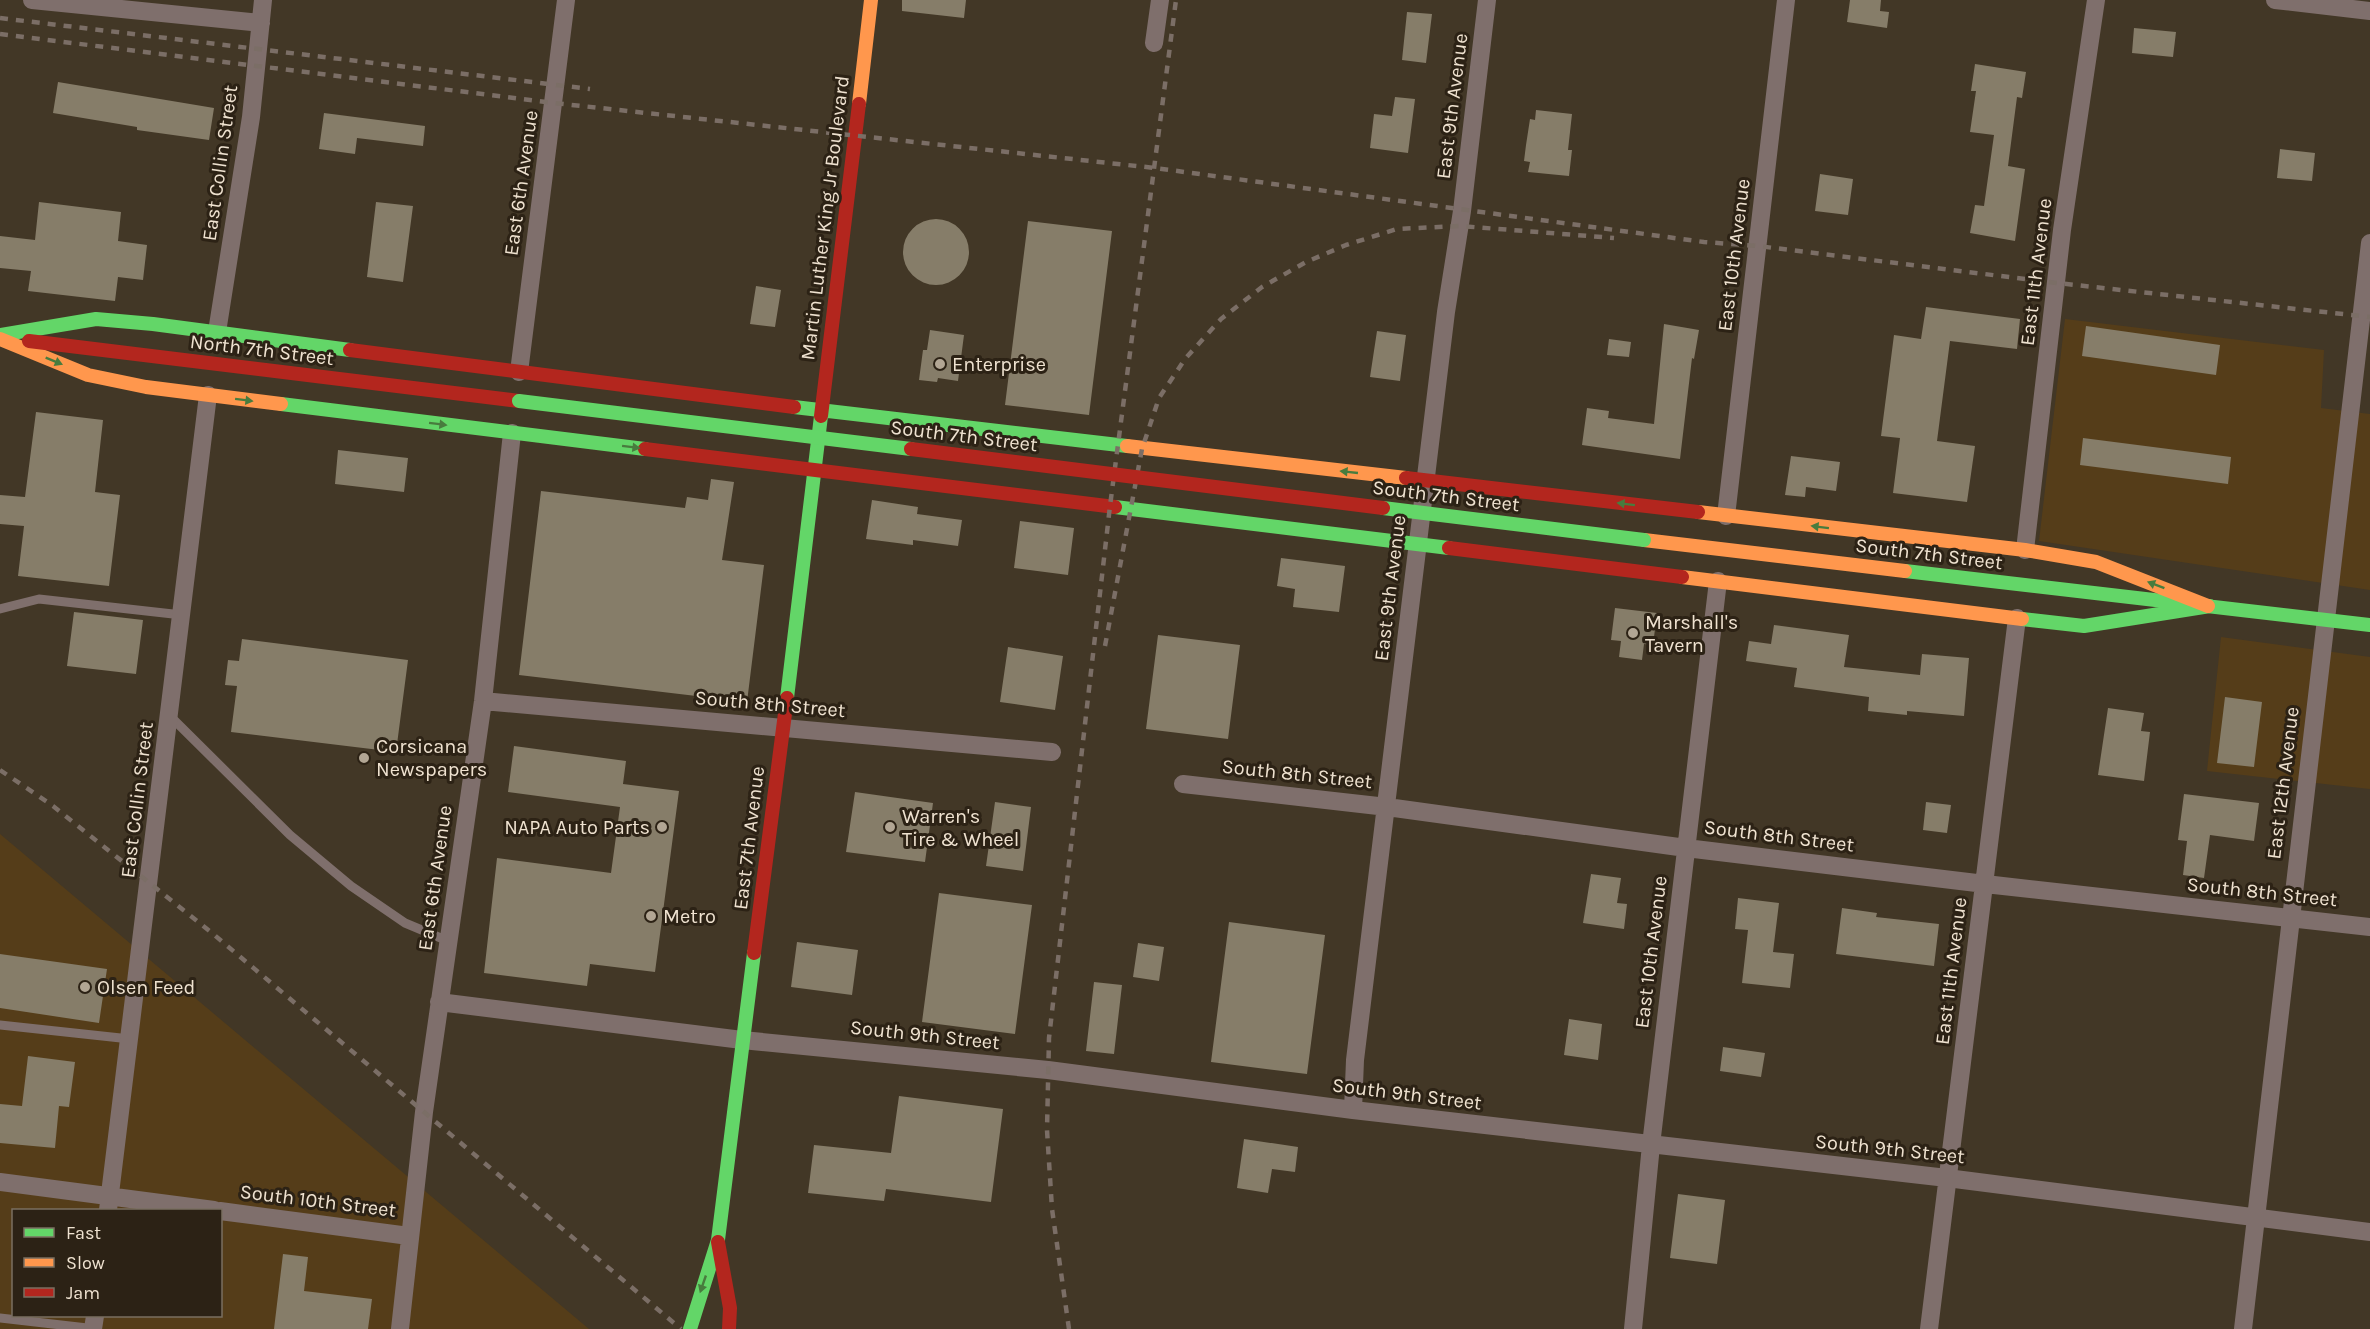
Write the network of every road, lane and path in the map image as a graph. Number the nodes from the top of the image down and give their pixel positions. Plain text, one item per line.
1 (32, 0) edge
2 (263, 0) edge
3 (566, 0) edge
4 (871, 0) edge
5 (1160, 0) edge
6 (1487, 0) edge
7 (1786, 0) edge
8 (2096, 0) edge
9 (2275, 0) edge
10 (2370, 11) edge
11 (261, 23) junction
12 (1154, 43) dead end
13 (2370, 243) edge
14 (218, 332) junction
15 (0, 337) edge
16 (519, 372) junction
17 (208, 395) junction
18 (519, 401) joint
19 (821, 411) junction
20 (512, 433) junction
21 (817, 440) joint
22 (814, 470) junction
23 (1426, 480) junction
24 (1726, 516) junction
25 (1418, 544) junction
26 (2025, 550) junction
27 (1718, 581) junction
28 (2210, 606) junction
29 (0, 609) edge
30 (182, 615) junction
31 (2017, 618) junction
32 (2325, 620) junction
33 (2370, 625) edge
34 (483, 701) junction
35 (170, 716) junction
36 (783, 728) junction
37 (1052, 752) dead end
38 (1183, 784) dead end
39 (1387, 807) junction
40 (1686, 848) junction
41 (1985, 884) junction
42 (2290, 918) junction
43 (2370, 927) edge
44 (448, 941) junction
45 (439, 1002) junction
46 (0, 1025) edge
47 (130, 1039) junction
48 (742, 1040) junction
49 (1353, 1110) junction
50 (1651, 1145) junction
51 (1947, 1178) junction
52 (0, 1182) edge
53 (109, 1204) edge
54 (196, 1209) edge
55 (222, 1211) edge
56 (2255, 1218) junction
57 (2370, 1232) edge
58 (409, 1236) junction
59 (718, 1240) junction
60 (0, 1318) edge
61 (95, 1325) edge
62 (400, 1329) edge
63 (690, 1329) edge
64 (729, 1329) edge
65 (1633, 1329) edge
66 (1929, 1329) edge
67 (2243, 1329) edge

1 - 11 street
2 - 11 street, East Collin Street
3 - 16 street, East 6th Avenue
4 - 19 main road, Martin Luther King Jr Boulevard
5 - 12 street
6 - 23 street, East 9th Avenue
7 - 24 street, East 10th Avenue
8 - 26 street, East 11th Avenue
9 - 10 street
11 - 14 street, East Collin Street
13 - 32 street, East 12th Avenue
14 - 15 main road
14 - 16 main road
15 -> 17 main road
15 - 18 main road, North 7th Street
16 - 19 main road
17 -> 20 main road
17 - 30 street, East Collin Street
18 - 28 main road, South 7th Street, bridge
19 - 21 main road, Martin Luther King Jr Boulevard
23 -> 19 main road
20 -> 22 main road
20 - 34 street, East 6th Avenue
21 - 22 main road, East 7th Avenue
22 - 25 main road
22 - 36 main road, East 7th Avenue
24 -> 23 main road
23 - 25 street, East 9th Avenue
26 -> 24 main road
25 - 27 main road
25 - 39 street, East 9th Avenue
28 -> 26 main road
27 - 31 main road
27 - 40 street, East 10th Avenue
28 - 31 main road
28 - 32 main road, South 7th Street
29 - 30 lane
30 - 35 street, East Collin Street
31 - 41 street, East 11th Avenue
32 - 33 main road, South 7th Street
32 - 42 street, East 12th Avenue
34 - 36 street, South 8th Street
34 - 44 street, East 6th Avenue
35 - 44 lane
35 - 47 street, East Collin Street
36 - 37 street, South 8th Street
36 - 48 main road, East 7th Avenue
38 - 39 street, South 8th Street
39 - 40 street, South 8th Street
39 - 49 street, East 9th Avenue
40 - 41 street, South 8th Street
40 - 50 street, East 10th Avenue
41 - 42 street, South 8th Street
41 - 51 street, East 11th Avenue
42 - 43 street, South 8th Street
42 - 56 street, East 12th Avenue
44 - 45 street, East 6th Avenue
45 - 48 street, South 9th Street
45 - 58 street, East 6th Avenue
46 - 47 lane
47 - 53 street, East Collin Street
48 - 49 street, South 9th Street
48 - 59 main road, East 7th Avenue
49 - 50 street, South 9th Street
50 - 51 street, South 9th Street
50 - 65 street, East 10th Avenue
51 - 56 street, South 9th Street
51 - 66 street, East 11th Avenue
52 - 53 street, South 10th Street
53 - 54 street, South 10th Street
55 - 58 street, South 10th Street
56 - 57 street, South 9th Street
56 - 67 street, East 12th Avenue
58 - 62 street, East 6th Avenue
59 -> 63 main road, East 7th Avenue
59 - 64 main road, East 7th Avenue
60 - 61 lane

